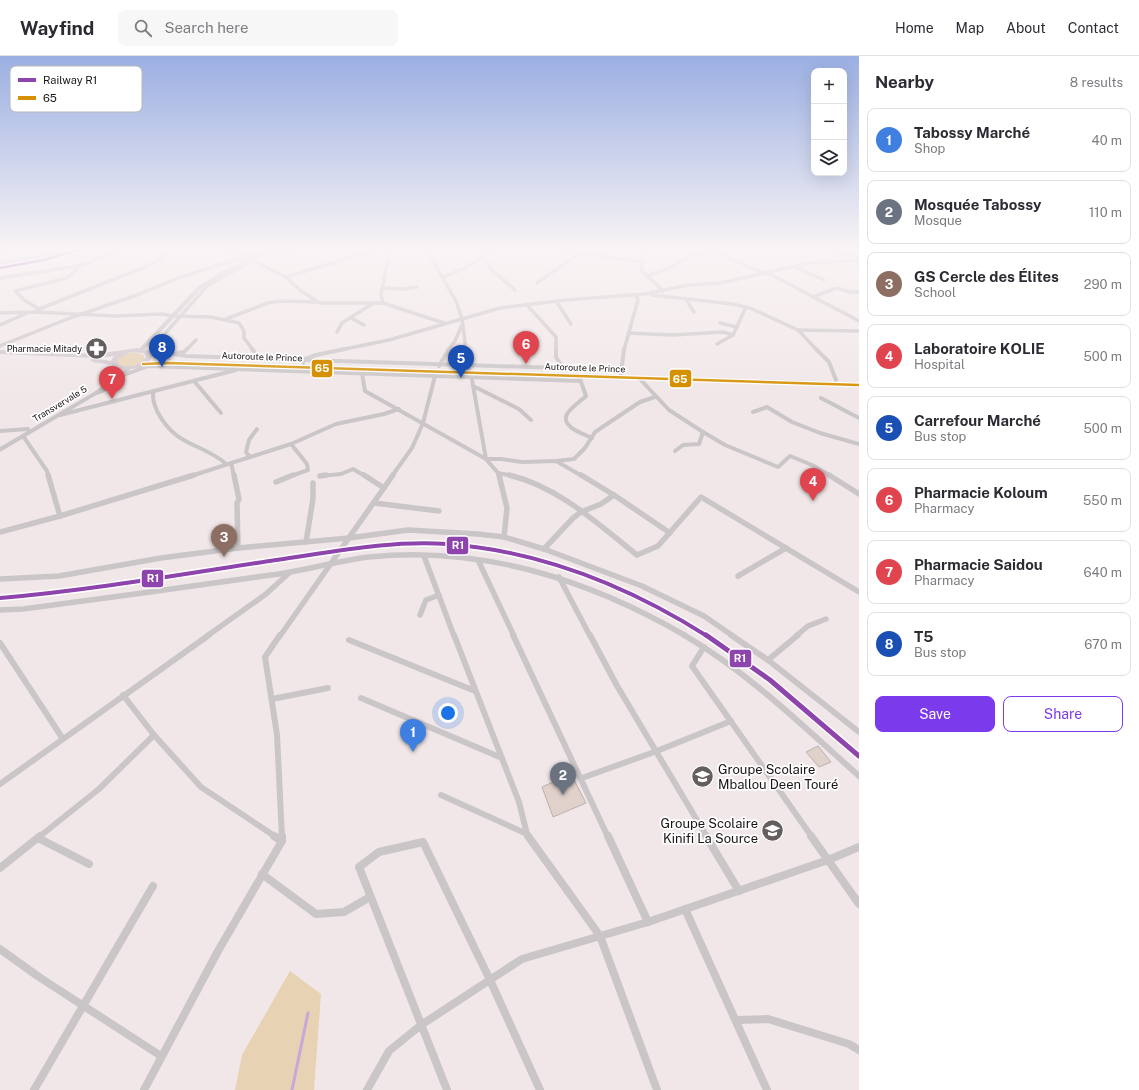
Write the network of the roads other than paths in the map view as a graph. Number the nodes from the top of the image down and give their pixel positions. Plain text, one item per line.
1 (21, 297) edge
2 (71, 297) edge
3 (130, 297) edge
4 (192, 297) edge
5 (311, 297) edge
6 (383, 297) edge
7 (454, 297) edge
8 (606, 297) edge
9 (637, 297) edge
10 (678, 297) edge
11 (812, 297) edge
12 (685, 298) junction
13 (556, 301) junction
14 (318, 302) junction
15 (383, 303) junction
16 (372, 304) junction
17 (526, 304) junction
18 (746, 307) junction
19 (38, 311) junction
20 (28, 312) junction
21 (694, 312) dead end
22 (0, 313) edge
23 (81, 314) junction
24 (177, 316) junction
25 (351, 318) junction
26 (462, 319) junction
27 (226, 320) junction
28 (720, 322) dead end
29 (859, 322) edge
30 (444, 323) junction
31 (571, 324) dead end
32 (0, 325) edge
33 (364, 325) dead end
34 (462, 325) junction
35 (737, 327) junction
36 (798, 330) junction
37 (859, 331) edge
38 (337, 332) dead end
39 (628, 333) junction
40 (733, 335) junction
41 (196, 340) dead end
42 (717, 344) dead end
43 (0, 346) edge
44 (0, 352) edge
45 (144, 352) junction
46 (122, 353) junction
47 (176, 354) junction
48 (0, 357) edge
49 (259, 358) junction
50 (228, 359) junction
51 (304, 361) junction
52 (143, 364) junction
53 (116, 365) junction
54 (179, 365) junction
55 (128, 369) junction
56 (242, 369) junction
57 (562, 369) junction
58 (437, 370) junction
59 (470, 371) junction
60 (621, 372) junction
61 (362, 373) junction
62 (639, 378) junction
63 (580, 379) junction
64 (836, 380) junction
65 (194, 382) junction
66 (859, 382) edge
67 (859, 385) edge
68 (473, 386) junction
69 (96, 393) junction
70 (153, 393) junction
71 (655, 397) junction
72 (821, 398) dead end
73 (399, 409) junction
74 (753, 412) dead end
75 (221, 413) dead end
76 (60, 416) junction
77 (859, 418) edge
78 (531, 420) dead end
79 (423, 423) junction
80 (28, 429) junction
81 (257, 430) dead end
82 (0, 431) edge
83 (702, 432) junction
84 (23, 436) junction
85 (592, 438) junction
86 (0, 444) edge
87 (291, 444) junction
88 (859, 444) edge
89 (0, 450) edge
90 (676, 451) dead end
91 (250, 457) junction
92 (486, 459) junction
93 (556, 461) junction
94 (228, 464) junction
95 (498, 472) junction
96 (320, 476) dead end
97 (276, 482) dead end
98 (313, 483) dead end
99 (384, 488) junction
100 (859, 494) edge
101 (614, 495) junction
102 (374, 503) junction
103 (439, 511) dead end
104 (581, 512) junction
105 (60, 516) junction
106 (0, 532) edge
107 (670, 533) junction
108 (504, 537) junction
109 (349, 538) junction
110 (306, 542) junction
111 (238, 548) junction
112 (786, 548) junction
113 (544, 549) junction
114 (424, 556) junction
115 (478, 560) junction
116 (330, 564) junction
117 (289, 573) junction
118 (738, 576) dead end
119 (559, 577) junction
120 (0, 579) edge
121 (859, 592) edge
122 (439, 595) junction
123 (0, 610) edge
124 (420, 615) dead end
125 (826, 619) dead end
126 (349, 640) dead end
127 (0, 643) edge
128 (704, 647) junction
129 (768, 660) junction
130 (328, 688) dead end
131 (475, 691) junction
132 (123, 695) junction
133 (361, 698) dead end
134 (272, 700) junction
135 (731, 721) junction
136 (859, 732) edge
137 (154, 735) junction
138 (63, 739) junction
139 (657, 751) junction
140 (502, 758) junction
141 (859, 776) edge
142 (582, 778) junction
143 (0, 784) edge
144 (441, 795) dead end
145 (527, 834) junction
146 (38, 838) junction
147 (282, 841) junction
148 (859, 847) edge
149 (828, 860) junction
150 (89, 864) dead end
151 (0, 868) edge
152 (262, 874) junction
153 (153, 886) dead end
154 (740, 891) junction
155 (370, 897) junction
156 (859, 904) edge
157 (686, 909) junction
158 (648, 922) junction
159 (600, 936) junction
160 (0, 949) edge
161 (490, 980) junction
162 (84, 1006) junction
163 (736, 1020) junction
164 (421, 1025) junction
165 (859, 1050) edge
166 (161, 1056) junction
167 (34, 1090) edge
168 (144, 1090) edge
169 (367, 1090) edge
170 (447, 1090) edge
171 (540, 1090) edge
172 (657, 1090) edge
173 (767, 1090) edge

1 - 19 street
2 - 19 street
3 - 23 street
4 - 24 main road
5 - 14 street
6 - 15 street
7 - 26 street
8 - 13 street
9 - 39 street
10 - 12 street
11 - 29 street
12 - 18 street
12 - 21 street
13 - 17 street
13 - 31 street
14 - 16 street
14 - 27 street
15 - 16 street
15 - 30 street
16 - 25 street
17 - 26 street
17 - 57 street
18 - 35 street
18 - 36 street
19 - 20 street
19 - 23 street
20 - 22 street
20 - 32 street
23 - 24 street
23 - 43 street
24 - 27 street
24 - 45 main road
24 - 47 street
25 - 33 street
25 - 38 street
26 - 30 street
26 - 34 street
27 - 49 street
28 - 35 street
30 - 51 street
34 - 58 street
34 - 59 street
35 - 40 street
36 - 37 street
36 - 64 street
39 - 40 street
39 - 60 street
40 - 42 street
41 - 47 street
44 - 46 main road
45 - 46 main road
45 - 50 main road, Autoroute le Prince
45 - 52 main road
46 - 53 main road
47 - 50 street
48 - 53 main road
49 - 50 street
49 - 51 street
50 - 51 main road, Autoroute le Prince
51 - 58 main road, Autoroute le Prince
52 - 54 main road, Autoroute le Prince
52 - 55 main road, Autoroute le Prince
53 - 55 main road
53 - 80 main road, Transvervale 5
54 - 56 street
54 - 58 main road, Autoroute le Prince
54 - 69 street
55 - 69 main road, Transvervale 5
56 - 61 street
56 - 65 street
57 - 59 street
57 - 60 street
58 - 59 main road, Autoroute le Prince
58 - 61 street
58 - 79 street
59 - 60 main road, Autoroute le Prince
59 - 63 main road, Autoroute le Prince
59 - 68 street
60 - 64 main road, Autoroute le Prince
61 - 73 street
62 - 63 main road, Autoroute le Prince
62 - 67 main road, Autoroute le Prince
62 - 71 street
63 - 85 street
64 - 66 main road, Autoroute le Prince
65 - 70 street
65 - 75 street
68 - 78 street
68 - 92 street
69 - 76 main road, Transvervale 5
70 - 76 street
70 - 94 street
71 - 83 street
71 - 85 street
72 - 77 street
73 - 79 street
73 - 87 street
74 - 88 street
76 - 84 main road, Transvervale 5
79 - 92 street
79 - 99 street
80 - 82 street
80 - 86 main road, Transvervale 5
81 - 91 street
83 - 90 street
83 - 100 street
84 - 89 main road, Transvervale 5
84 - 105 street
85 - 93 street
87 - 91 street
87 - 97 street
91 - 94 street
92 - 93 street
92 - 95 street
93 - 101 street
94 - 105 street
94 - 111 street
95 - 104 street
95 - 108 street
96 - 99 street
98 - 110 street
99 - 102 street
101 - 104 street
101 - 107 street
102 - 103 street
102 - 109 street
104 - 107 street
104 - 113 street
105 - 106 street
107 - 112 street
108 - 109 street
108 - 113 street
109 - 110 street
109 - 116 street
110 - 111 street
111 - 120 street
112 - 118 street
112 - 121 street
113 - 129 street
114 - 115 street
114 - 116 street
114 - 122 street
115 - 119 street
115 - 142 street
116 - 117 street
116 - 134 street
117 - 123 street
117 - 132 street
119 - 128 street
119 - 139 street
122 - 124 street
122 - 131 street
125 - 129 street
126 - 131 street
127 - 138 street
128 - 135 street
128 - 141 street
129 - 136 street
130 - 134 street
131 - 140 street
132 - 137 street
132 - 138 street
133 - 140 street
134 - 147 street
135 - 139 street
135 - 149 street
137 - 146 street
137 - 147 street
138 - 143 street
139 - 142 street
139 - 154 street
140 - 145 street
142 - 158 street
144 - 145 street
145 - 159 street
146 - 150 street
146 - 151 street
147 - 152 street
148 - 149 street
149 - 154 street
149 - 156 street
152 - 155 street
152 - 166 street
153 - 162 street
154 - 157 street
155 - 161 street
155 - 164 street
157 - 158 street
157 - 163 street
158 - 159 street
159 - 161 street
159 - 172 street
160 - 162 street
161 - 164 street
161 - 171 street
162 - 166 street
162 - 167 street
163 - 165 street
163 - 173 street
164 - 169 street
164 - 170 street
166 - 168 street

